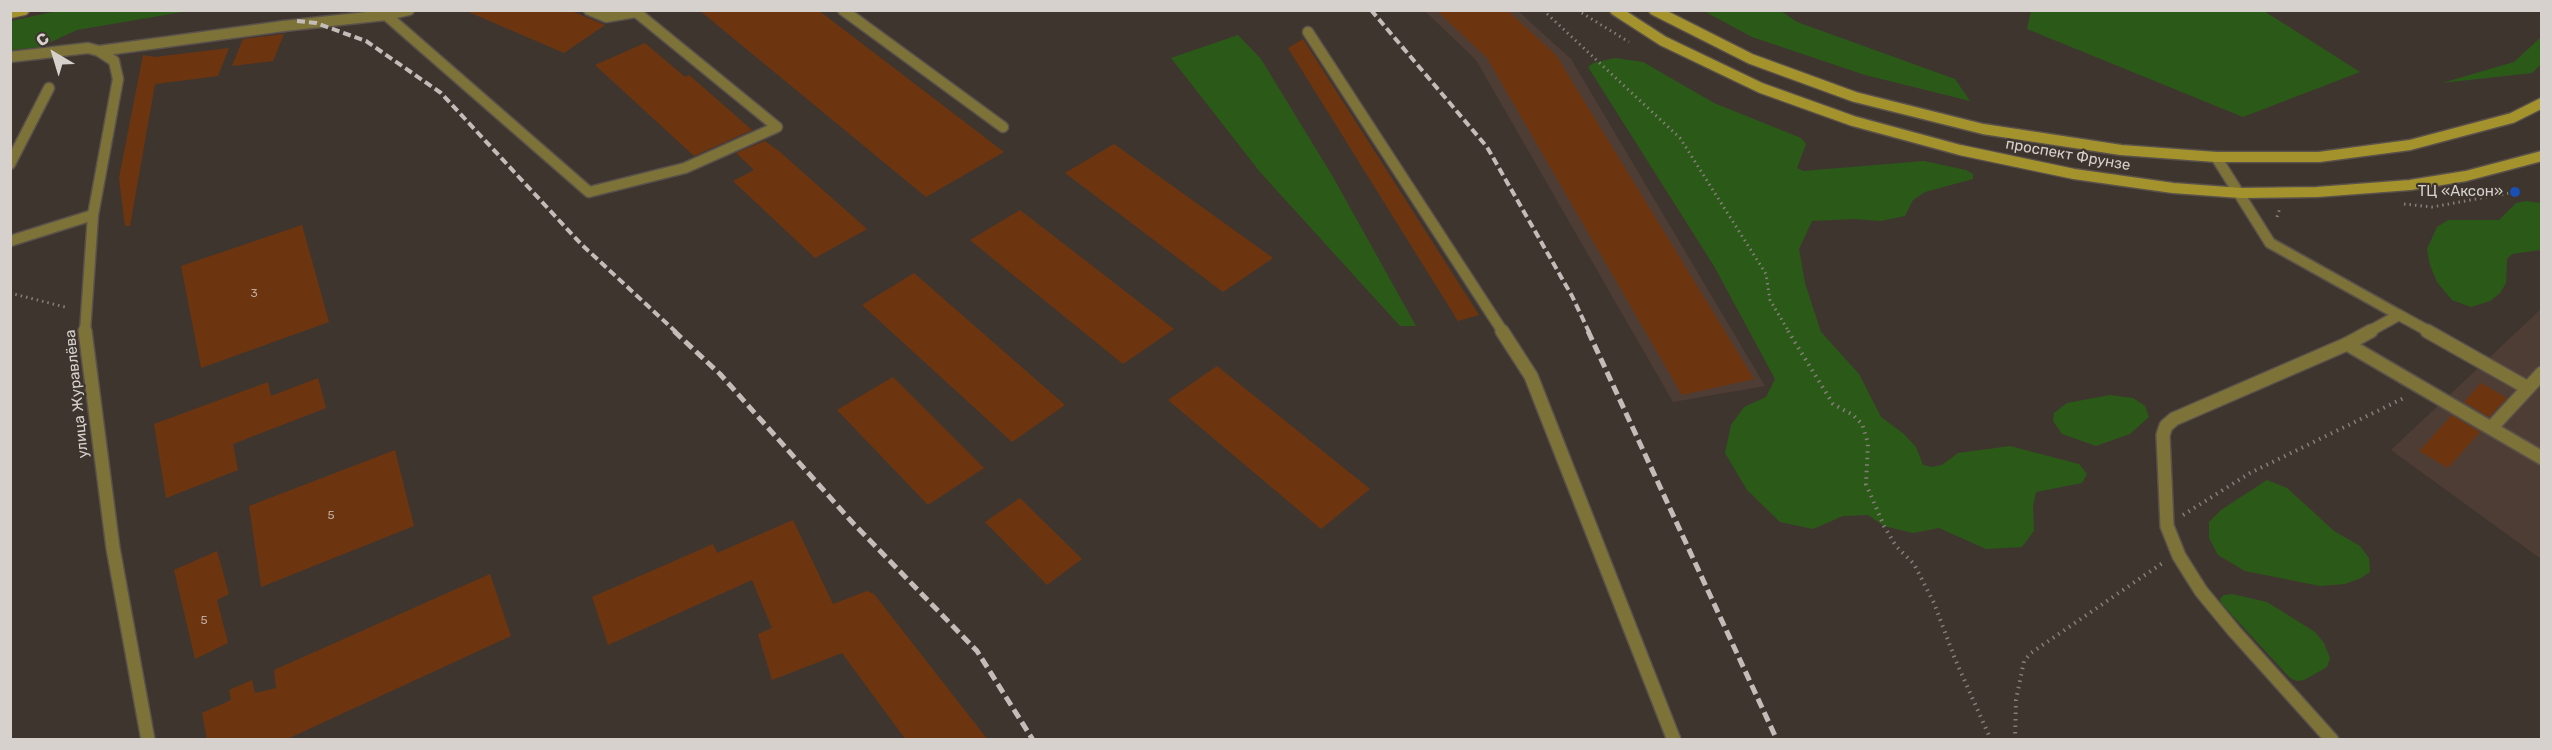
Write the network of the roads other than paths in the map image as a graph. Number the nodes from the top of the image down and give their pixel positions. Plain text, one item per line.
1 (24, 10) edge
2 (351, 10) edge
3 (409, 10) edge
4 (589, 10) edge
5 (843, 10) edge
6 (1615, 10) edge
7 (1654, 10) edge
8 (637, 11) edge
9 (10, 14) edge
10 (386, 15) junction
11 (318, 22) junction
12 (1308, 32) dead end
13 (99, 51) junction
14 (10, 57) edge
15 (49, 88) dead end
16 (2541, 103) edge
17 (1003, 127) dead end
18 (2541, 156) edge
19 (2216, 157) junction
20 (10, 164) edge
21 (2241, 193) junction
22 (93, 215) junction
23 (10, 242) edge
24 (2399, 315) junction
25 (2347, 344) junction
26 (2541, 373) edge
27 (2526, 387) junction
28 (2492, 427) junction
29 (2541, 458) edge
30 (148, 740) edge
31 (1674, 740) edge
32 (2331, 740) edge

1 - 9 main road
2 - 11 street
3 - 10 street
4 - 8 street
5 - 17 street
6 - 21 main road, проспект Фрунзе
7 - 19 main road, проспект Фрунзе
8 - 10 street
10 - 11 street
11 - 13 street
12 - 31 street
13 - 14 street
13 - 22 street, улица Журавлёва
15 - 20 street
16 - 19 main road, проспект Фрунзе
18 - 21 main road, проспект Фрунзе
19 - 21 street
21 - 24 street
22 - 23 street
22 - 30 street, улица Журавлёва
24 - 25 street
24 - 27 street
25 - 28 street
25 - 32 street
26 - 27 street
27 - 28 street
28 - 29 street

